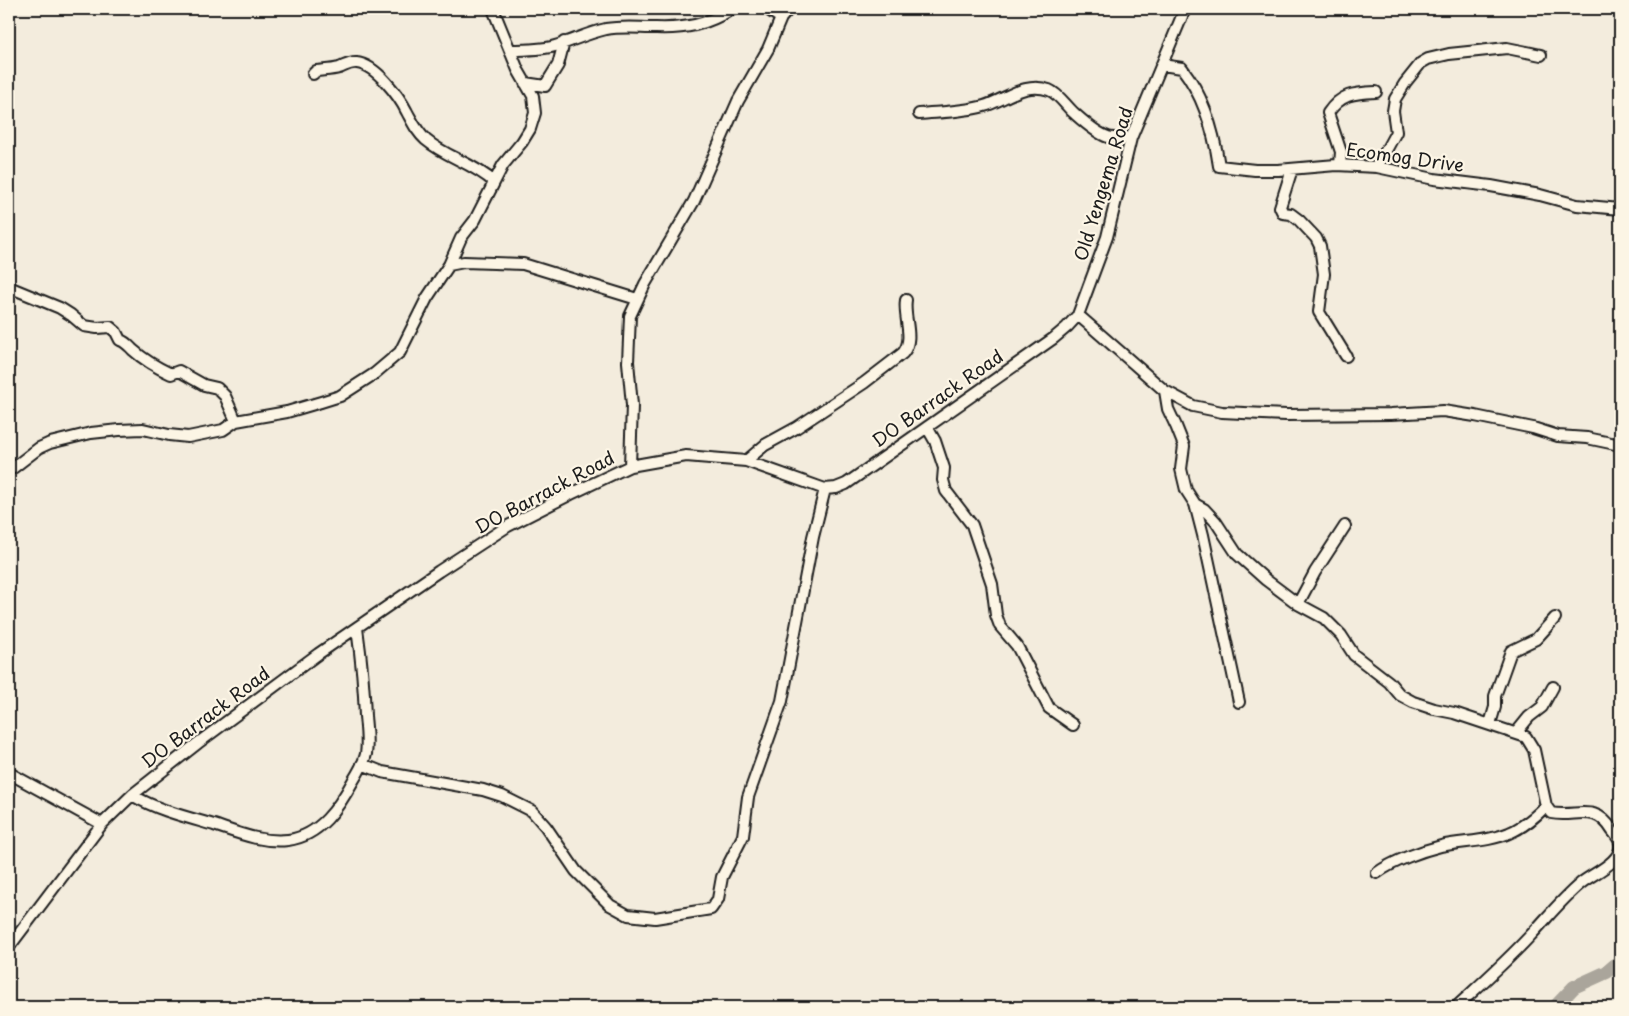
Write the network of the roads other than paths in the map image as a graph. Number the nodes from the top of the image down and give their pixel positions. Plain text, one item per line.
1 (493, 9) edge
2 (732, 9) edge
3 (768, 9) edge
4 (789, 9) edge
5 (1185, 9) edge
6 (781, 18) junction
7 (564, 42) junction
8 (510, 50) junction
9 (1541, 55) dead end
10 (1162, 65) junction
11 (314, 74) dead end
12 (525, 83) junction
13 (1376, 92) dead end
14 (919, 114) dead end
15 (1131, 138) junction
16 (1340, 165) junction
17 (1377, 166) junction
18 (1292, 169) junction
19 (494, 182) junction
20 (1620, 209) edge
21 (449, 265) junction
22 (9, 287) edge
23 (637, 299) junction
24 (906, 300) dead end
25 (1078, 315) junction
26 (1346, 356) dead end
27 (1164, 391) junction
28 (236, 421) junction
29 (927, 427) junction
30 (1620, 445) edge
31 (746, 461) junction
32 (630, 466) junction
33 (9, 469) edge
34 (825, 489) junction
35 (1195, 504) junction
36 (1345, 526) dead end
37 (1298, 604) junction
38 (1555, 618) dead end
39 (357, 628) junction
40 (1553, 687) dead end
41 (1239, 702) dead end
42 (1490, 724) junction
43 (1073, 725) dead end
44 (1516, 733) junction
45 (362, 764) junction
46 (9, 774) edge
47 (132, 795) junction
48 (1546, 806) junction
49 (102, 824) junction
50 (1377, 873) dead end
51 (9, 947) edge
52 (1456, 1007) edge

1 - 8 street
2 - 7 street
3 - 6 street
4 - 6 street
5 - 10 street, Old Yengema Road
6 - 23 street
7 - 8 street
7 - 12 street
8 - 12 street
9 - 17 street
10 - 15 street, Old Yengema Road
10 - 18 street, Ecomog Drive
11 - 19 street
12 - 19 street
13 - 16 street
14 - 15 street
15 - 25 street, Old Yengema Road
16 - 17 street, Ecomog Drive
16 - 18 street, Ecomog Drive
17 - 20 street, Ecomog Drive
18 - 26 street
19 - 21 street
21 - 23 street
21 - 28 street
22 - 28 street
23 - 32 street
24 - 31 street
25 - 27 street
25 - 29 street, DO Barrack Road
27 - 30 street
27 - 35 street
28 - 33 street
29 - 34 street, DO Barrack Road
29 - 43 street
31 - 32 street, DO Barrack Road
31 - 34 street, DO Barrack Road
32 - 39 street, DO Barrack Road
34 - 45 street
35 - 37 street
35 - 41 street
36 - 37 street
37 - 42 street
38 - 42 street
39 - 45 street
39 - 47 street, DO Barrack Road
40 - 44 street
42 - 44 street
44 - 48 street
45 - 47 street
46 - 49 street
47 - 49 street, DO Barrack Road
48 - 50 street
48 - 52 street
49 - 51 street, DO Barrack Road

